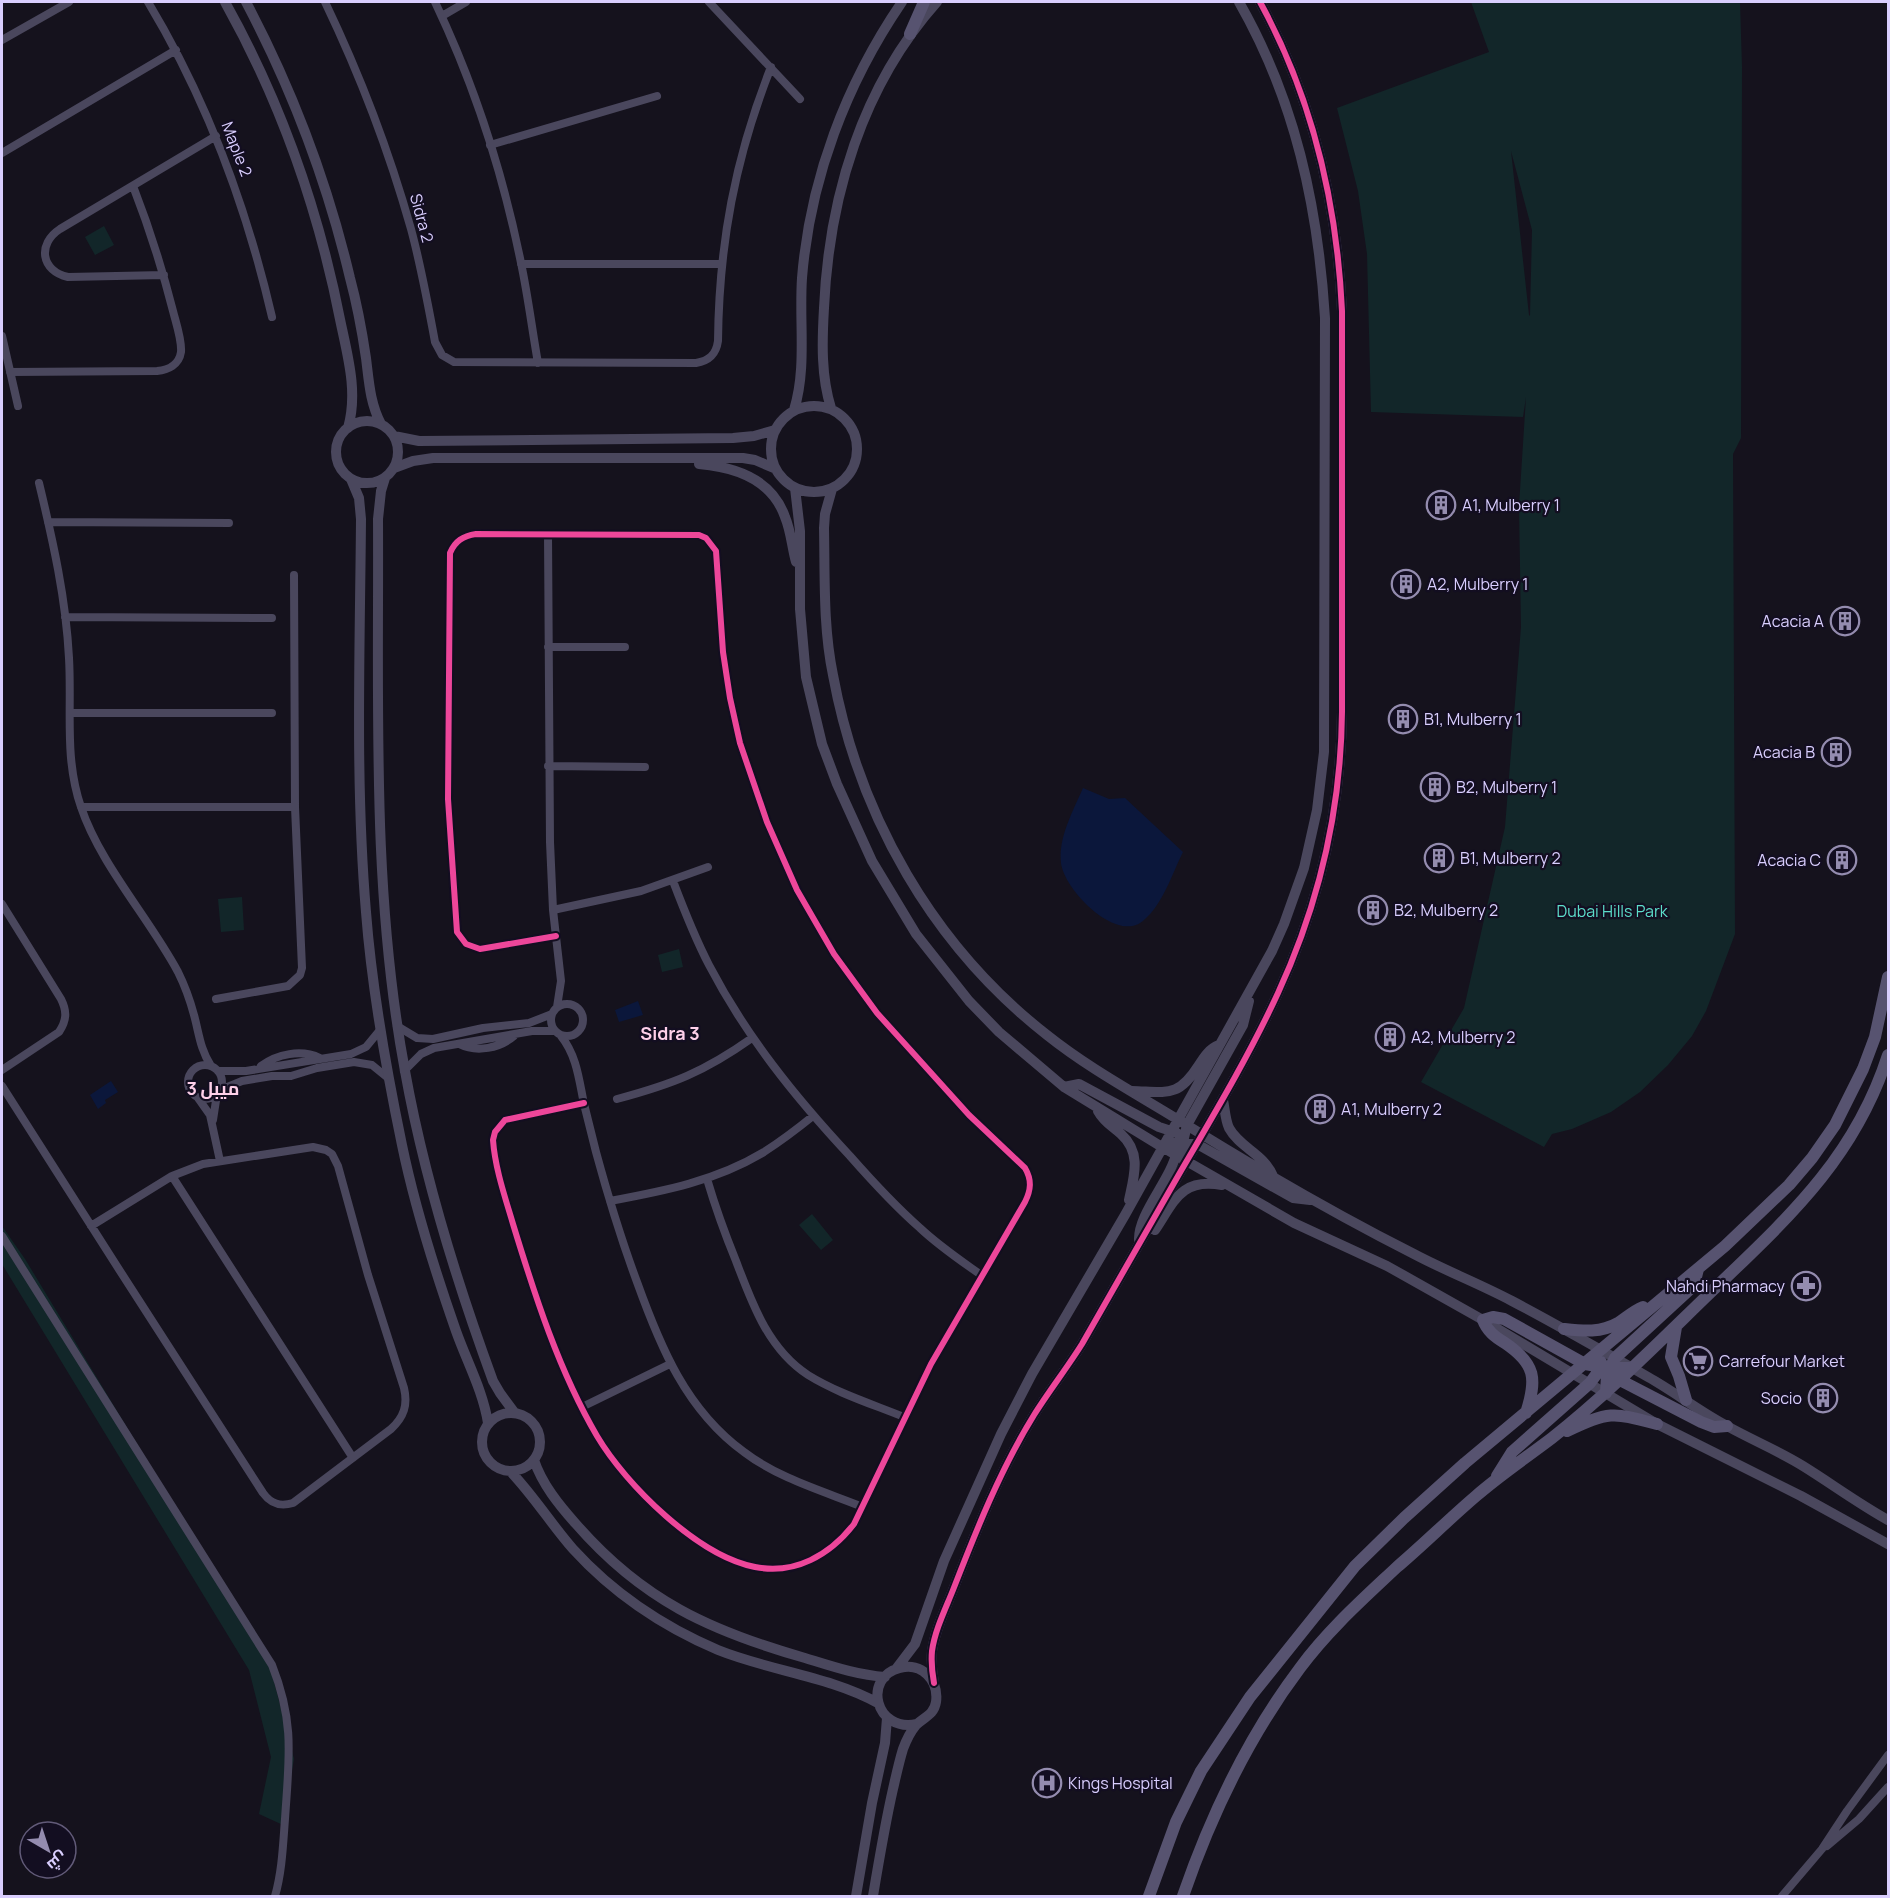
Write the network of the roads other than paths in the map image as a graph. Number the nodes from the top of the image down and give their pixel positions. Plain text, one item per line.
1 (69, 2) edge
2 (148, 2) edge
3 (225, 2) edge
4 (246, 2) edge
5 (326, 2) edge
6 (435, 2) edge
7 (466, 2) edge
8 (709, 2) edge
9 (902, 2) edge
10 (924, 2) edge
11 (937, 2) edge
12 (1239, 2) edge
13 (1260, 2) edge
14 (442, 16) junction
15 (910, 34) junction
16 (2, 40) edge
17 (176, 50) junction
18 (771, 67) junction
19 (657, 96) dead end
20 (800, 99) dead end
21 (216, 136) junction
22 (490, 145) junction
23 (2, 153) edge
24 (134, 186) junction
25 (521, 264) junction
26 (721, 264) junction
27 (164, 275) junction
28 (272, 317) dead end
29 (2, 336) edge
30 (538, 363) junction
31 (10, 372) junction
32 (1324, 392) junction
33 (1342, 393) junction
34 (18, 406) dead end
35 (831, 408) junction
36 (794, 410) junction
37 (381, 424) junction
38 (348, 428) junction
39 (775, 430) junction
40 (394, 436) junction
41 (678, 458) junction
42 (394, 468) junction
43 (776, 469) junction
44 (385, 478) junction
45 (351, 479) junction
46 (39, 483) dead end
47 (795, 488) junction
48 (831, 489) junction
49 (48, 522) junction
50 (229, 523) dead end
51 (548, 534) junction
52 (800, 574) junction
53 (294, 575) dead end
54 (65, 617) junction
55 (272, 618) dead end
56 (548, 647) junction
57 (625, 647) dead end
58 (69, 712) junction
59 (272, 712) dead end
60 (548, 766) junction
61 (645, 767) dead end
62 (81, 807) junction
63 (294, 807) junction
64 (708, 867) dead end
65 (673, 881) junction
66 (2, 904) edge
67 (553, 910) junction
68 (556, 936) junction
69 (1888, 977) edge
70 (561, 981) junction
71 (1249, 994) junction
72 (216, 999) dead end
73 (574, 1005) junction
74 (554, 1011) junction
75 (398, 1026) junction
76 (380, 1030) junction
77 (558, 1033) junction
78 (578, 1033) junction
79 (752, 1038) junction
80 (199, 1041) junction
81 (1222, 1043) junction
82 (1888, 1055) edge
83 (575, 1060) junction
84 (196, 1067) junction
85 (215, 1068) junction
86 (2, 1070) edge
87 (404, 1071) junction
88 (388, 1078) junction
89 (2, 1086) edge
90 (1064, 1087) junction
91 (1130, 1091) junction
92 (219, 1092) junction
93 (198, 1098) junction
94 (617, 1099) dead end
95 (1223, 1100) junction
96 (584, 1103) junction
97 (1097, 1108) junction
98 (813, 1116) junction
99 (213, 1124) junction
100 (1180, 1132) junction
101 (1200, 1140) junction
102 (1162, 1148) junction
103 (1176, 1156) junction
104 (220, 1161) junction
105 (1187, 1162) junction
106 (172, 1176) junction
107 (1273, 1176) junction
108 (707, 1179) junction
109 (1232, 1187) junction
110 (1313, 1200) junction
111 (610, 1201) junction
112 (1125, 1215) junction
113 (91, 1227) junction
114 (2, 1236) edge
115 (1140, 1244) junction
116 (1698, 1269) junction
117 (981, 1275) junction
118 (1655, 1302) junction
119 (1483, 1320) junction
120 (1677, 1325) junction
121 (1564, 1329) junction
122 (1601, 1351) junction
123 (670, 1364) junction
124 (1585, 1364) junction
125 (1605, 1368) junction
126 (1632, 1368) junction
127 (1574, 1374) junction
128 (1620, 1380) junction
129 (1590, 1383) junction
130 (1606, 1393) junction
131 (1686, 1400) junction
132 (582, 1407) junction
133 (514, 1412) junction
134 (1526, 1414) junction
135 (904, 1417) junction
136 (488, 1423) junction
137 (1657, 1424) junction
138 (1727, 1426) junction
139 (1550, 1440) junction
140 (353, 1458) junction
141 (534, 1460) junction
142 (510, 1471) junction
143 (1496, 1480) junction
144 (863, 1507) junction
145 (1888, 1520) edge
146 (1888, 1544) edge
147 (896, 1669) junction
148 (885, 1677) junction
149 (934, 1683) junction
150 (878, 1703) junction
151 (887, 1718) junction
152 (917, 1724) junction
153 (1888, 1755) edge
154 (1888, 1787) edge
155 (1822, 1850) junction
156 (275, 1896) edge
157 (856, 1896) edge
158 (873, 1896) edge
159 (1149, 1896) edge
160 (1183, 1896) edge
161 (1782, 1896) edge

1 - 16 street
2 - 17 street, Maple 2
3 - 38 street
4 - 37 street
5 - 30 street, Sidra 2
6 - 14 street
7 - 14 street
8 - 18 street
9 - 36 street
10 - 15 main road
11 - 15 street
12 - 32 street
13 - 33 street
14 - 22 street
15 - 35 street
17 - 21 street, Maple 2
17 - 23 street
18 - 20 street
18 - 26 street, Sidra 2
19 - 22 street
21 - 24 street
21 - 28 street, Maple 2
22 - 25 street
24 - 27 street
24 - 27 street
25 - 26 street
25 - 30 street
26 - 30 street, Sidra 2
27 - 31 street
29 - 31 street
31 - 34 street
32 - 33 street
32 - 71 street
33 - 95 street
35 - 36 street
35 - 48 street
36 - 39 street
37 - 38 street
37 - 40 street
38 - 45 street
39 - 40 street
39 - 43 street
40 - 42 street
41 - 42 street
41 - 43 street
41 - 52 street
42 - 44 street
43 - 47 street
44 - 45 street
44 - 75 street
45 - 76 street
46 - 49 street
47 - 48 street
47 - 52 street
48 - 91 street
49 - 50 street
49 - 54 street
51 - 56 street
51 - 68 street
51 - 117 street
52 - 90 street
53 - 63 street
54 - 55 street
54 - 58 street
56 - 57 street
56 - 60 street
58 - 59 street
58 - 62 street
60 - 61 street
60 - 67 street
62 - 63 street
62 - 80 street
63 - 72 street
64 - 65 street
65 - 67 street
65 - 79 street
66 - 86 street
67 - 68 street
68 - 70 street
69 - 116 main road
70 - 73 street
70 - 74 street
71 - 81 street
71 - 100 street
73 - 74 street
73 - 78 street
74 - 75 street
74 - 77 street
75 - 87 street
76 - 85 street
76 - 88 street
77 - 78 street
77 - 83 street
77 - 87 street
78 - 83 street
79 - 94 street
79 - 98 street
80 - 84 street
80 - 85 street
81 - 91 street
81 - 100 street
82 - 120 main road
83 - 96 street
84 - 85 street
84 - 93 street
85 - 92 street
87 - 133 street
88 - 92 street
88 - 136 street
89 - 113 street
90 - 97 street
90 - 100 street
91 - 100 street
92 - 93 street
92 - 99 street
93 - 99 street
95 - 101 street
95 - 107 street
96 - 111 street
96 - 132 street
97 - 102 street
97 - 112 street
98 - 108 street
98 - 117 street
99 - 104 street
100 - 101 street
100 - 102 street
100 - 103 street
100 - 105 street
101 - 105 street
101 - 107 street
101 - 110 street
102 - 103 street
102 - 112 street
103 - 105 street
103 - 115 street
104 - 106 street
104 - 140 street
105 - 109 street
105 - 115 street
106 - 113 street
106 - 140 street
107 - 110 street
108 - 111 street
108 - 135 street
109 - 115 street
109 - 119 street
110 - 121 street
111 - 123 street
112 - 147 street
113 - 140 street
114 - 156 street
115 - 149 street
116 - 118 main road
116 - 125 main road
117 - 135 street
118 - 121 main road
118 - 122 main road
119 - 124 main road
119 - 127 street
119 - 134 main road
120 - 126 main road
120 - 131 main road
121 - 122 street
122 - 124 main road
122 - 125 main road
123 - 132 street
123 - 144 street
124 - 125 main road
124 - 127 main road
125 - 126 main road
125 - 127 main road
125 - 128 main road
125 - 129 main road
125 - 130 main road
126 - 128 main road
126 - 131 street
127 - 129 street
127 - 134 main road
128 - 130 main road
128 - 138 main road
129 - 130 street
129 - 143 main road
130 - 137 street
130 - 139 main road
131 - 138 street
132 - 144 street
133 - 136 street
133 - 141 street
134 - 159 main road
135 - 144 street
136 - 142 street
137 - 139 main road
137 - 146 street
138 - 145 street
139 - 143 main road
141 - 142 street
141 - 148 street
142 - 150 street
143 - 160 main road
147 - 148 street
147 - 149 street
148 - 150 street
149 - 152 street
150 - 151 street
151 - 152 street
151 - 157 street
152 - 158 street
153 - 155 street
154 - 155 street
155 - 161 street

